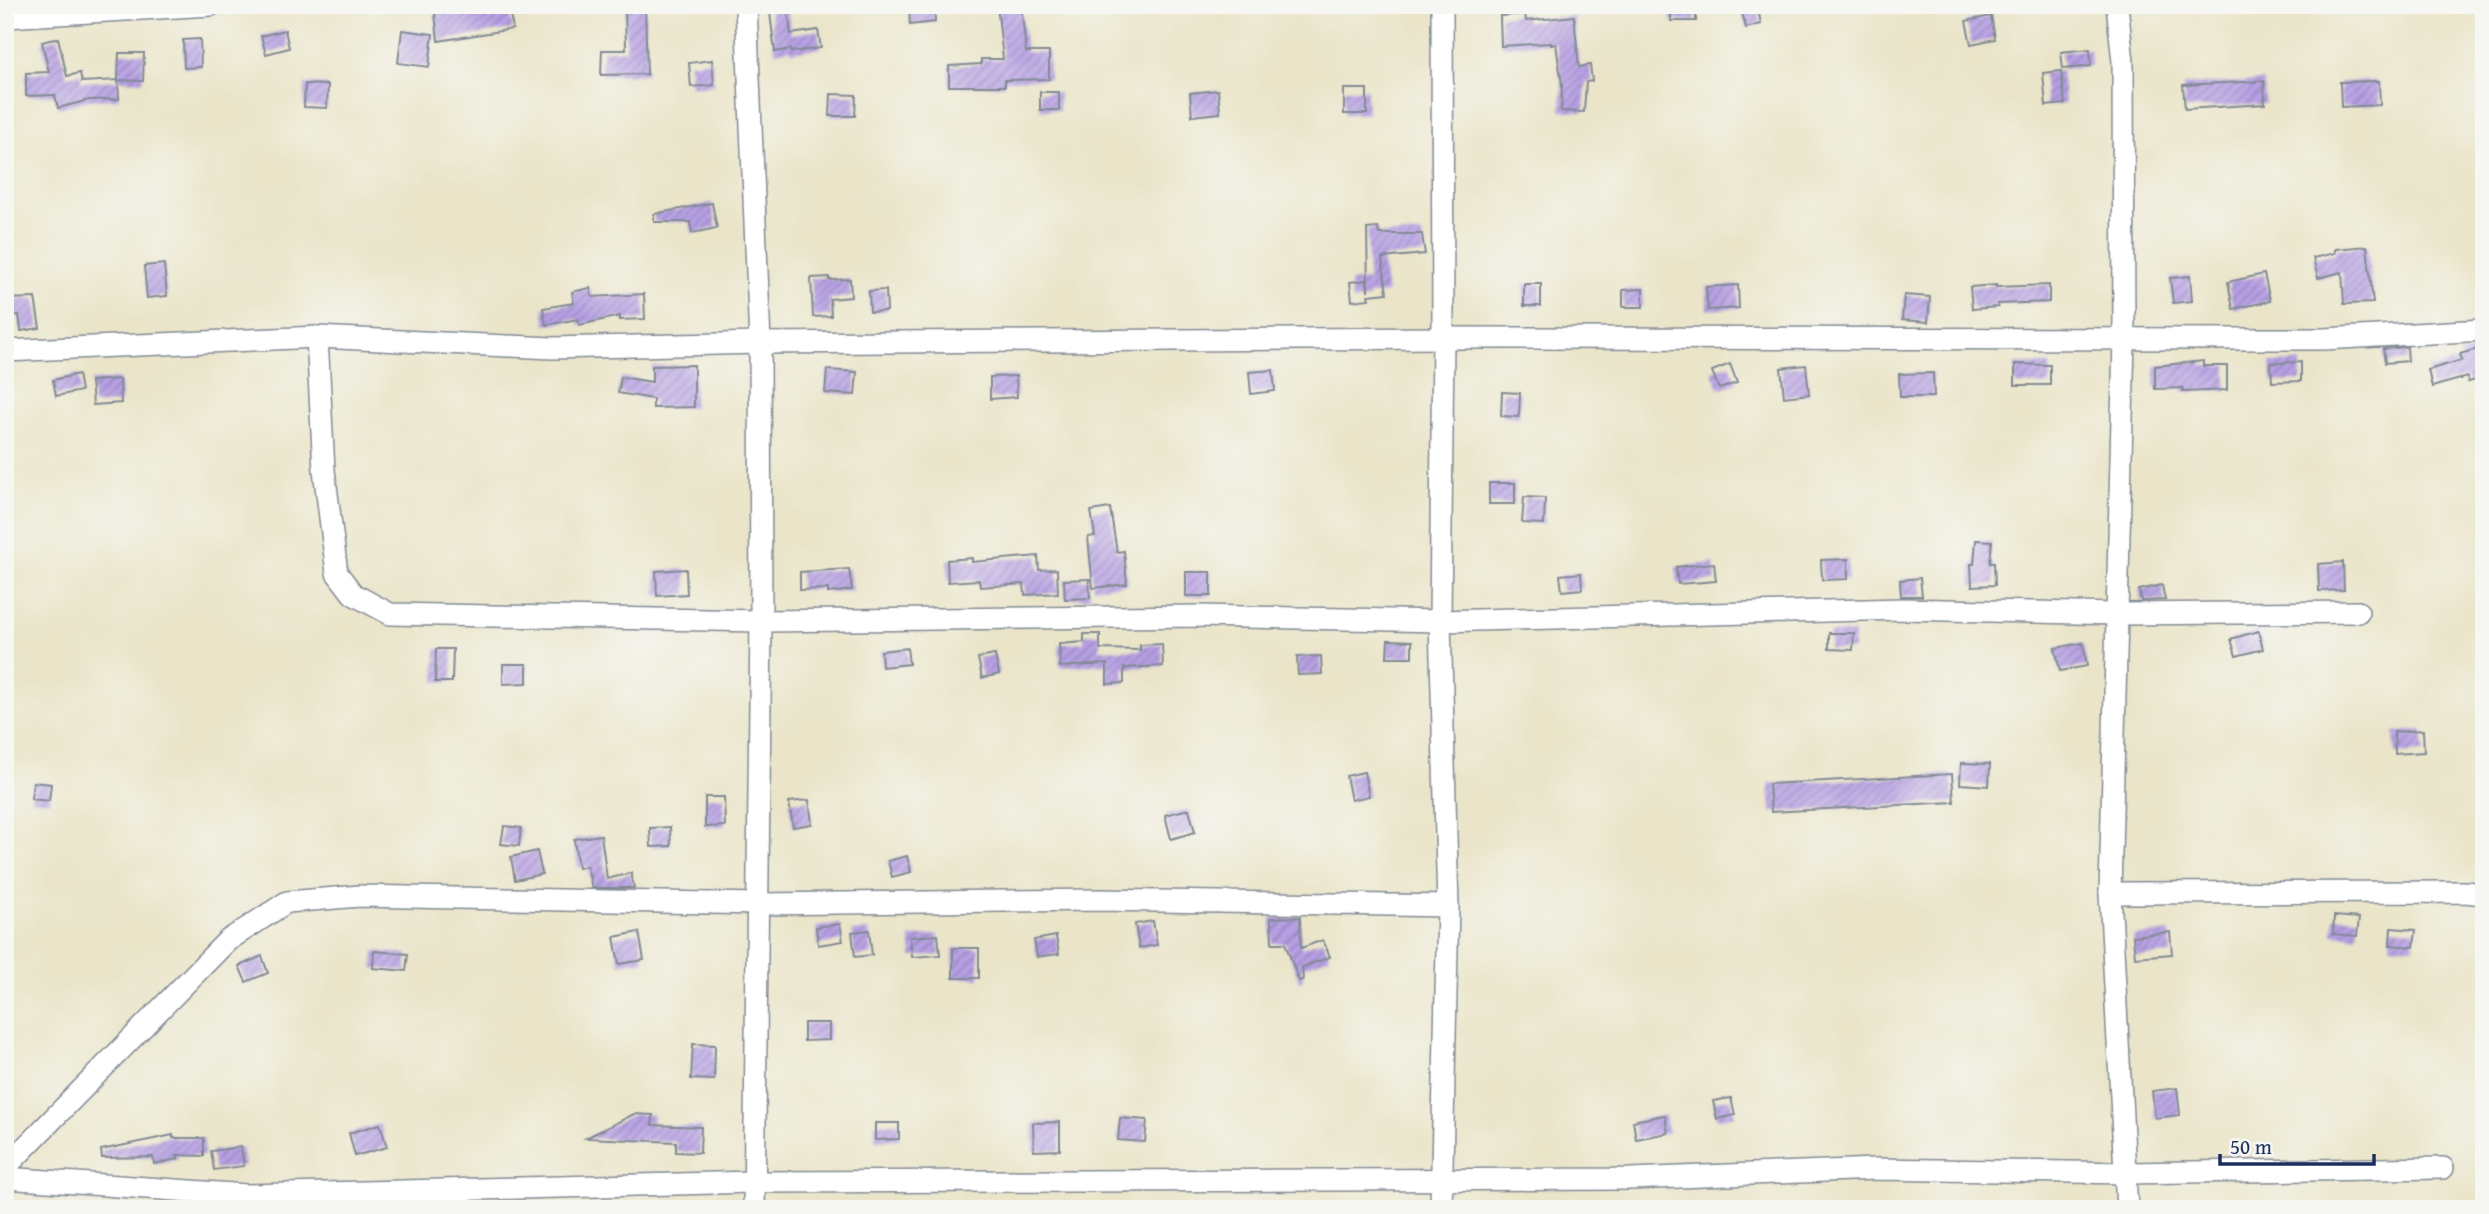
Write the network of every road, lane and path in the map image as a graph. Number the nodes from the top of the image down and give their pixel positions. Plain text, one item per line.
1 (211, 5) edge
2 (746, 5) edge
3 (1441, 5) edge
4 (2117, 5) edge
5 (5, 17) edge
6 (2484, 330) edge
7 (317, 337) junction
8 (1443, 338) junction
9 (2123, 339) junction
10 (760, 343) junction
11 (5, 351) edge
12 (2358, 612) dead end
13 (2116, 614) junction
14 (761, 621) junction
15 (1440, 621) junction
16 (2110, 892) junction
17 (2484, 894) edge
18 (759, 904) junction
19 (1448, 906) junction
20 (5, 1168) edge
21 (2444, 1168) dead end
22 (2127, 1173) junction
23 (5, 1178) edge
24 (1442, 1178) junction
25 (754, 1182) junction
26 (754, 1209) edge
27 (1441, 1209) edge
28 (2127, 1209) edge

1 - 5 street
2 - 10 street
3 - 8 street
4 - 9 street
6 - 9 street
7 - 10 street
7 - 11 street
7 - 14 street
8 - 9 street
8 - 10 street
8 - 15 street
9 - 13 street
10 - 14 street
12 - 13 street
13 - 15 street
13 - 16 street
14 - 15 street
14 - 18 street
15 - 19 street
16 - 17 street
16 - 22 street
18 - 19 street
18 - 20 street
18 - 25 street
19 - 24 street
21 - 22 street
22 - 24 street
22 - 28 street
23 - 25 street
24 - 25 street
24 - 27 street
25 - 26 street

